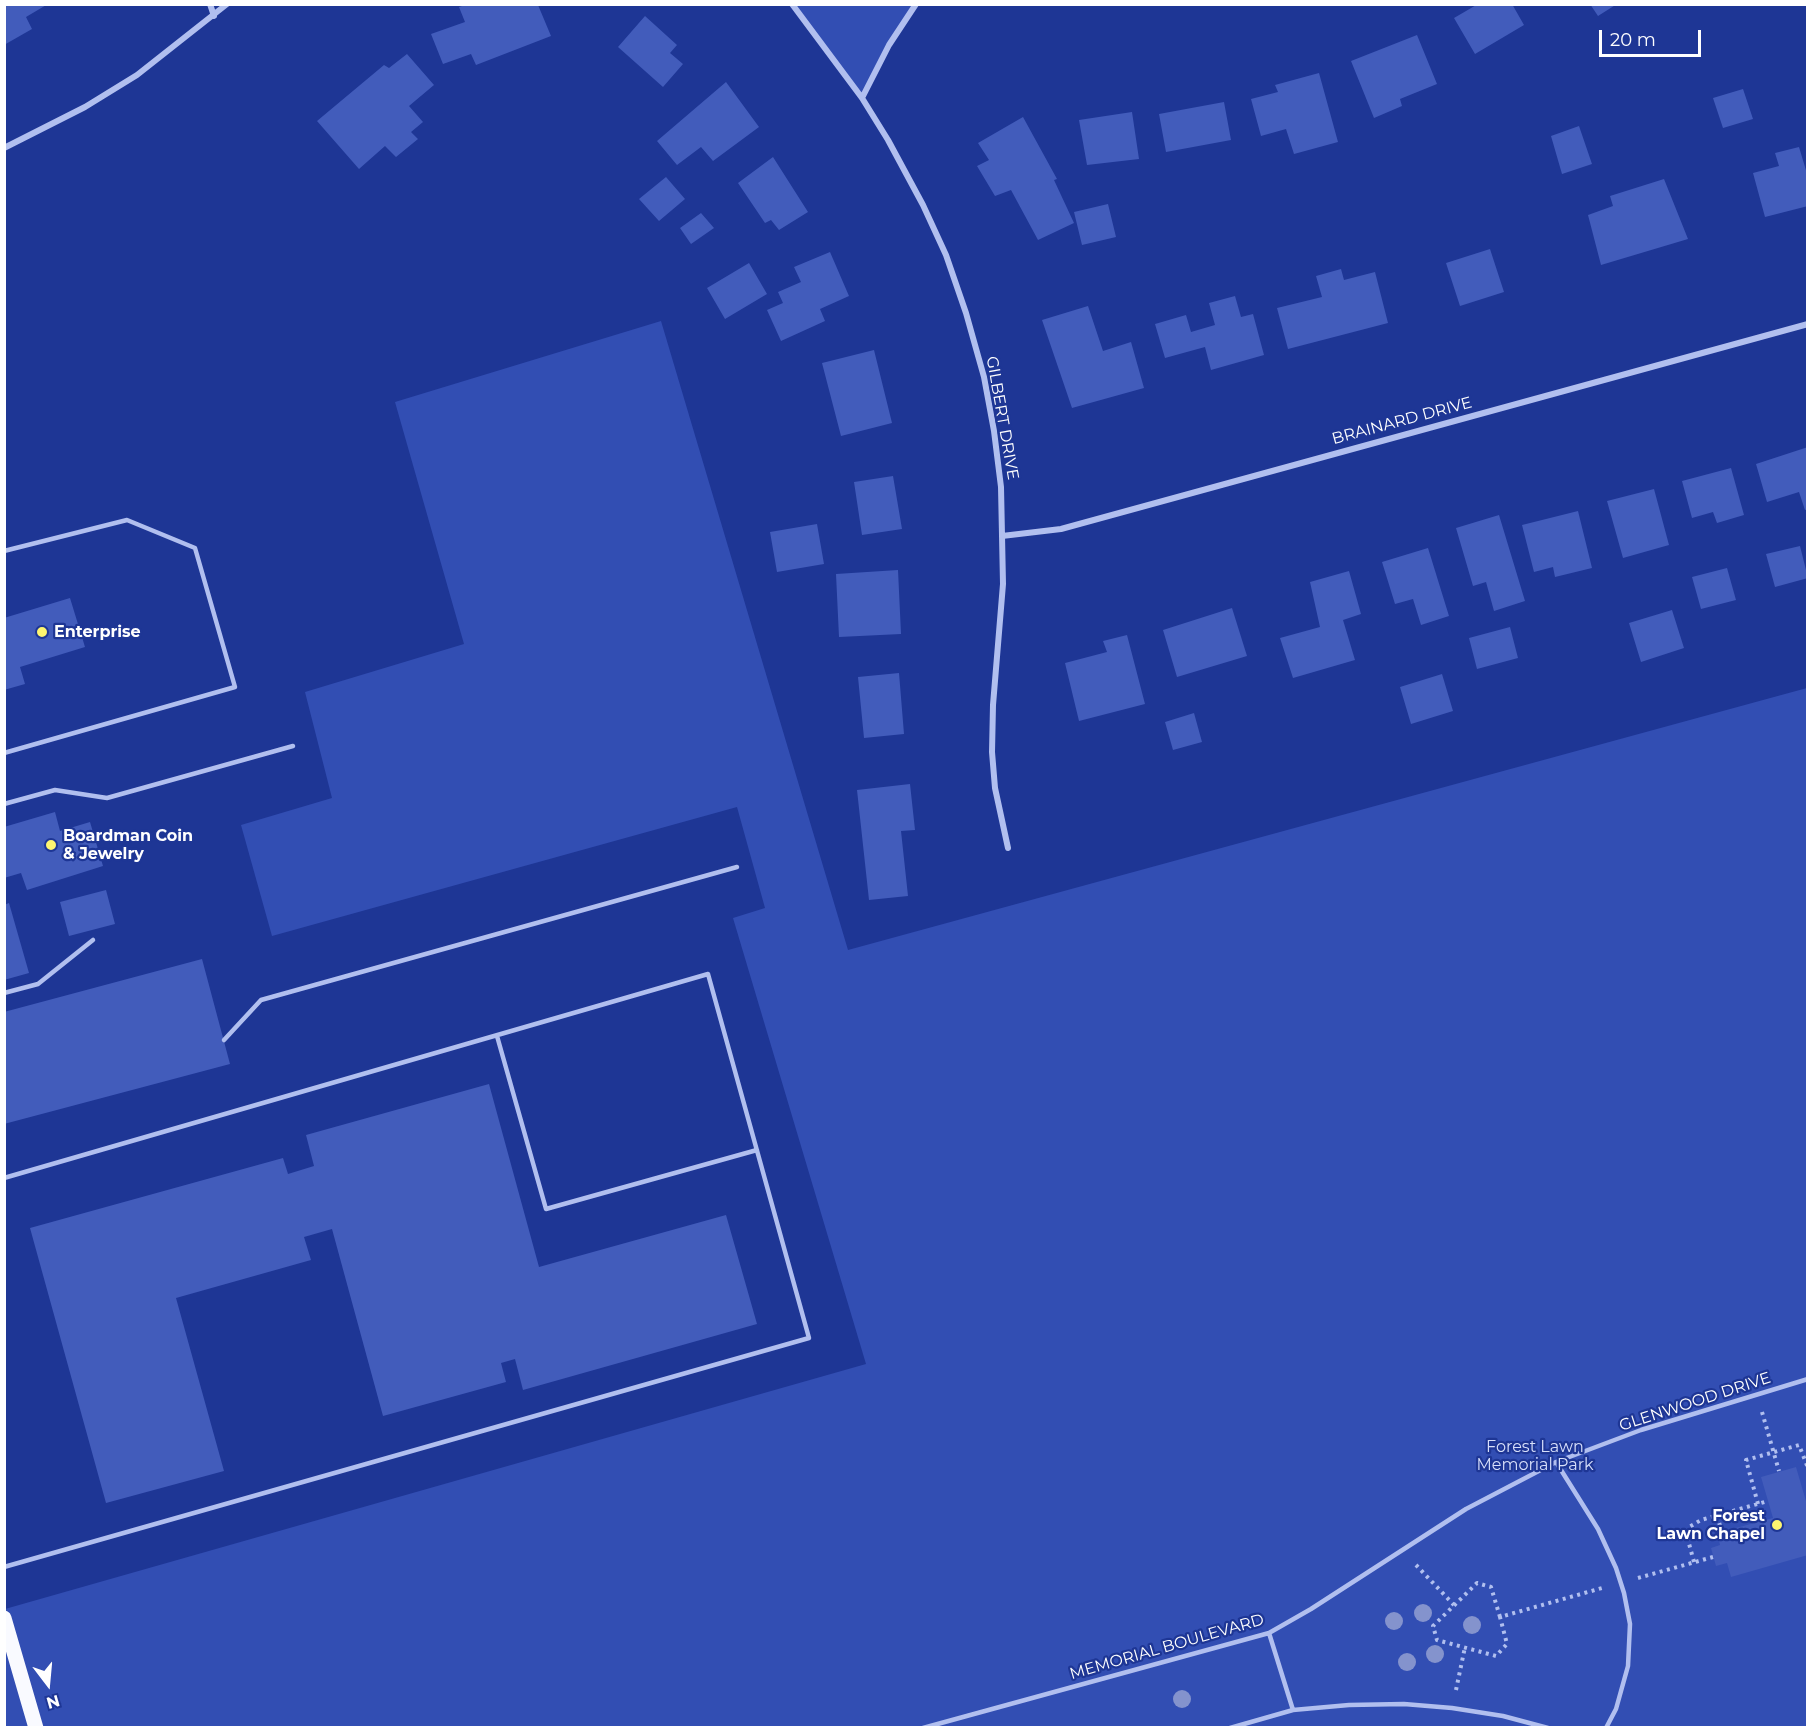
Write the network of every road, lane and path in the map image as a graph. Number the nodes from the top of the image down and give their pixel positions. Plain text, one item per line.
1 (210, 4) edge
2 (227, 4) edge
3 (792, 4) edge
4 (916, 4) edge
5 (214, 16) junction
6 (862, 98) junction
7 (4, 147) edge
8 (1808, 324) edge
9 (1002, 536) junction
10 (4, 551) edge
11 (293, 746) dead end
12 (4, 753) edge
13 (4, 804) edge
14 (1008, 848) dead end
15 (737, 867) dead end
16 (93, 940) dead end
17 (4, 993) edge
18 (497, 1035) junction
19 (224, 1041) dead end
20 (757, 1150) junction
21 (4, 1178) edge
22 (1808, 1379) edge
23 (1756, 1394) junction
24 (1773, 1452) junction
25 (1556, 1462) junction
26 (1808, 1468) edge
27 (1779, 1472) dead end
28 (1768, 1501) dead end
29 (1758, 1504) junction
30 (1717, 1516) junction
31 (1722, 1532) dead end
32 (1401, 1549) junction
33 (1713, 1557) dead end
34 (1694, 1562) junction
35 (4, 1567) edge
36 (1621, 1582) junction
37 (1454, 1605) junction
38 (1500, 1617) junction
39 (4, 1618) edge
40 (1269, 1633) junction
41 (1465, 1647) junction
42 (1452, 1708) junction
43 (1293, 1710) junction
44 (36, 1728) edge
45 (924, 1728) edge
46 (1230, 1728) edge
47 (1548, 1728) edge
48 (1606, 1728) edge

1 - 5 street
2 - 5 street
3 - 6 street, GILBERT DRIVE
4 - 6 street
5 - 7 street
6 - 9 street, GILBERT DRIVE
8 - 9 street, BRAINARD DRIVE
9 - 14 street, GILBERT DRIVE
10 - 12 lane
11 - 13 lane
15 - 19 lane
16 - 17 lane
18 - 20 lane
18 - 20 lane
18 - 21 lane
20 - 35 lane
22 - 23 lane, GLENWOOD DRIVE
23 - 24 path
23 - 25 lane, GLENWOOD DRIVE
24 - 26 path
24 - 27 path
24 - 29 path
25 - 32 lane, MEMORIAL BOULEVARD
25 - 36 lane
28 - 29 path
29 - 30 path
30 - 31 path
30 - 34 path
32 - 37 path
32 - 40 lane, MEMORIAL BOULEVARD
33 - 34 path
34 - 36 path
36 - 38 path
36 - 48 lane
37 - 38 path
37 - 41 path
38 - 41 path
39 - 44 main road
40 - 43 lane
40 - 45 lane, MEMORIAL BOULEVARD
41 - 42 path
42 - 43 lane
42 - 47 lane
43 - 46 lane

